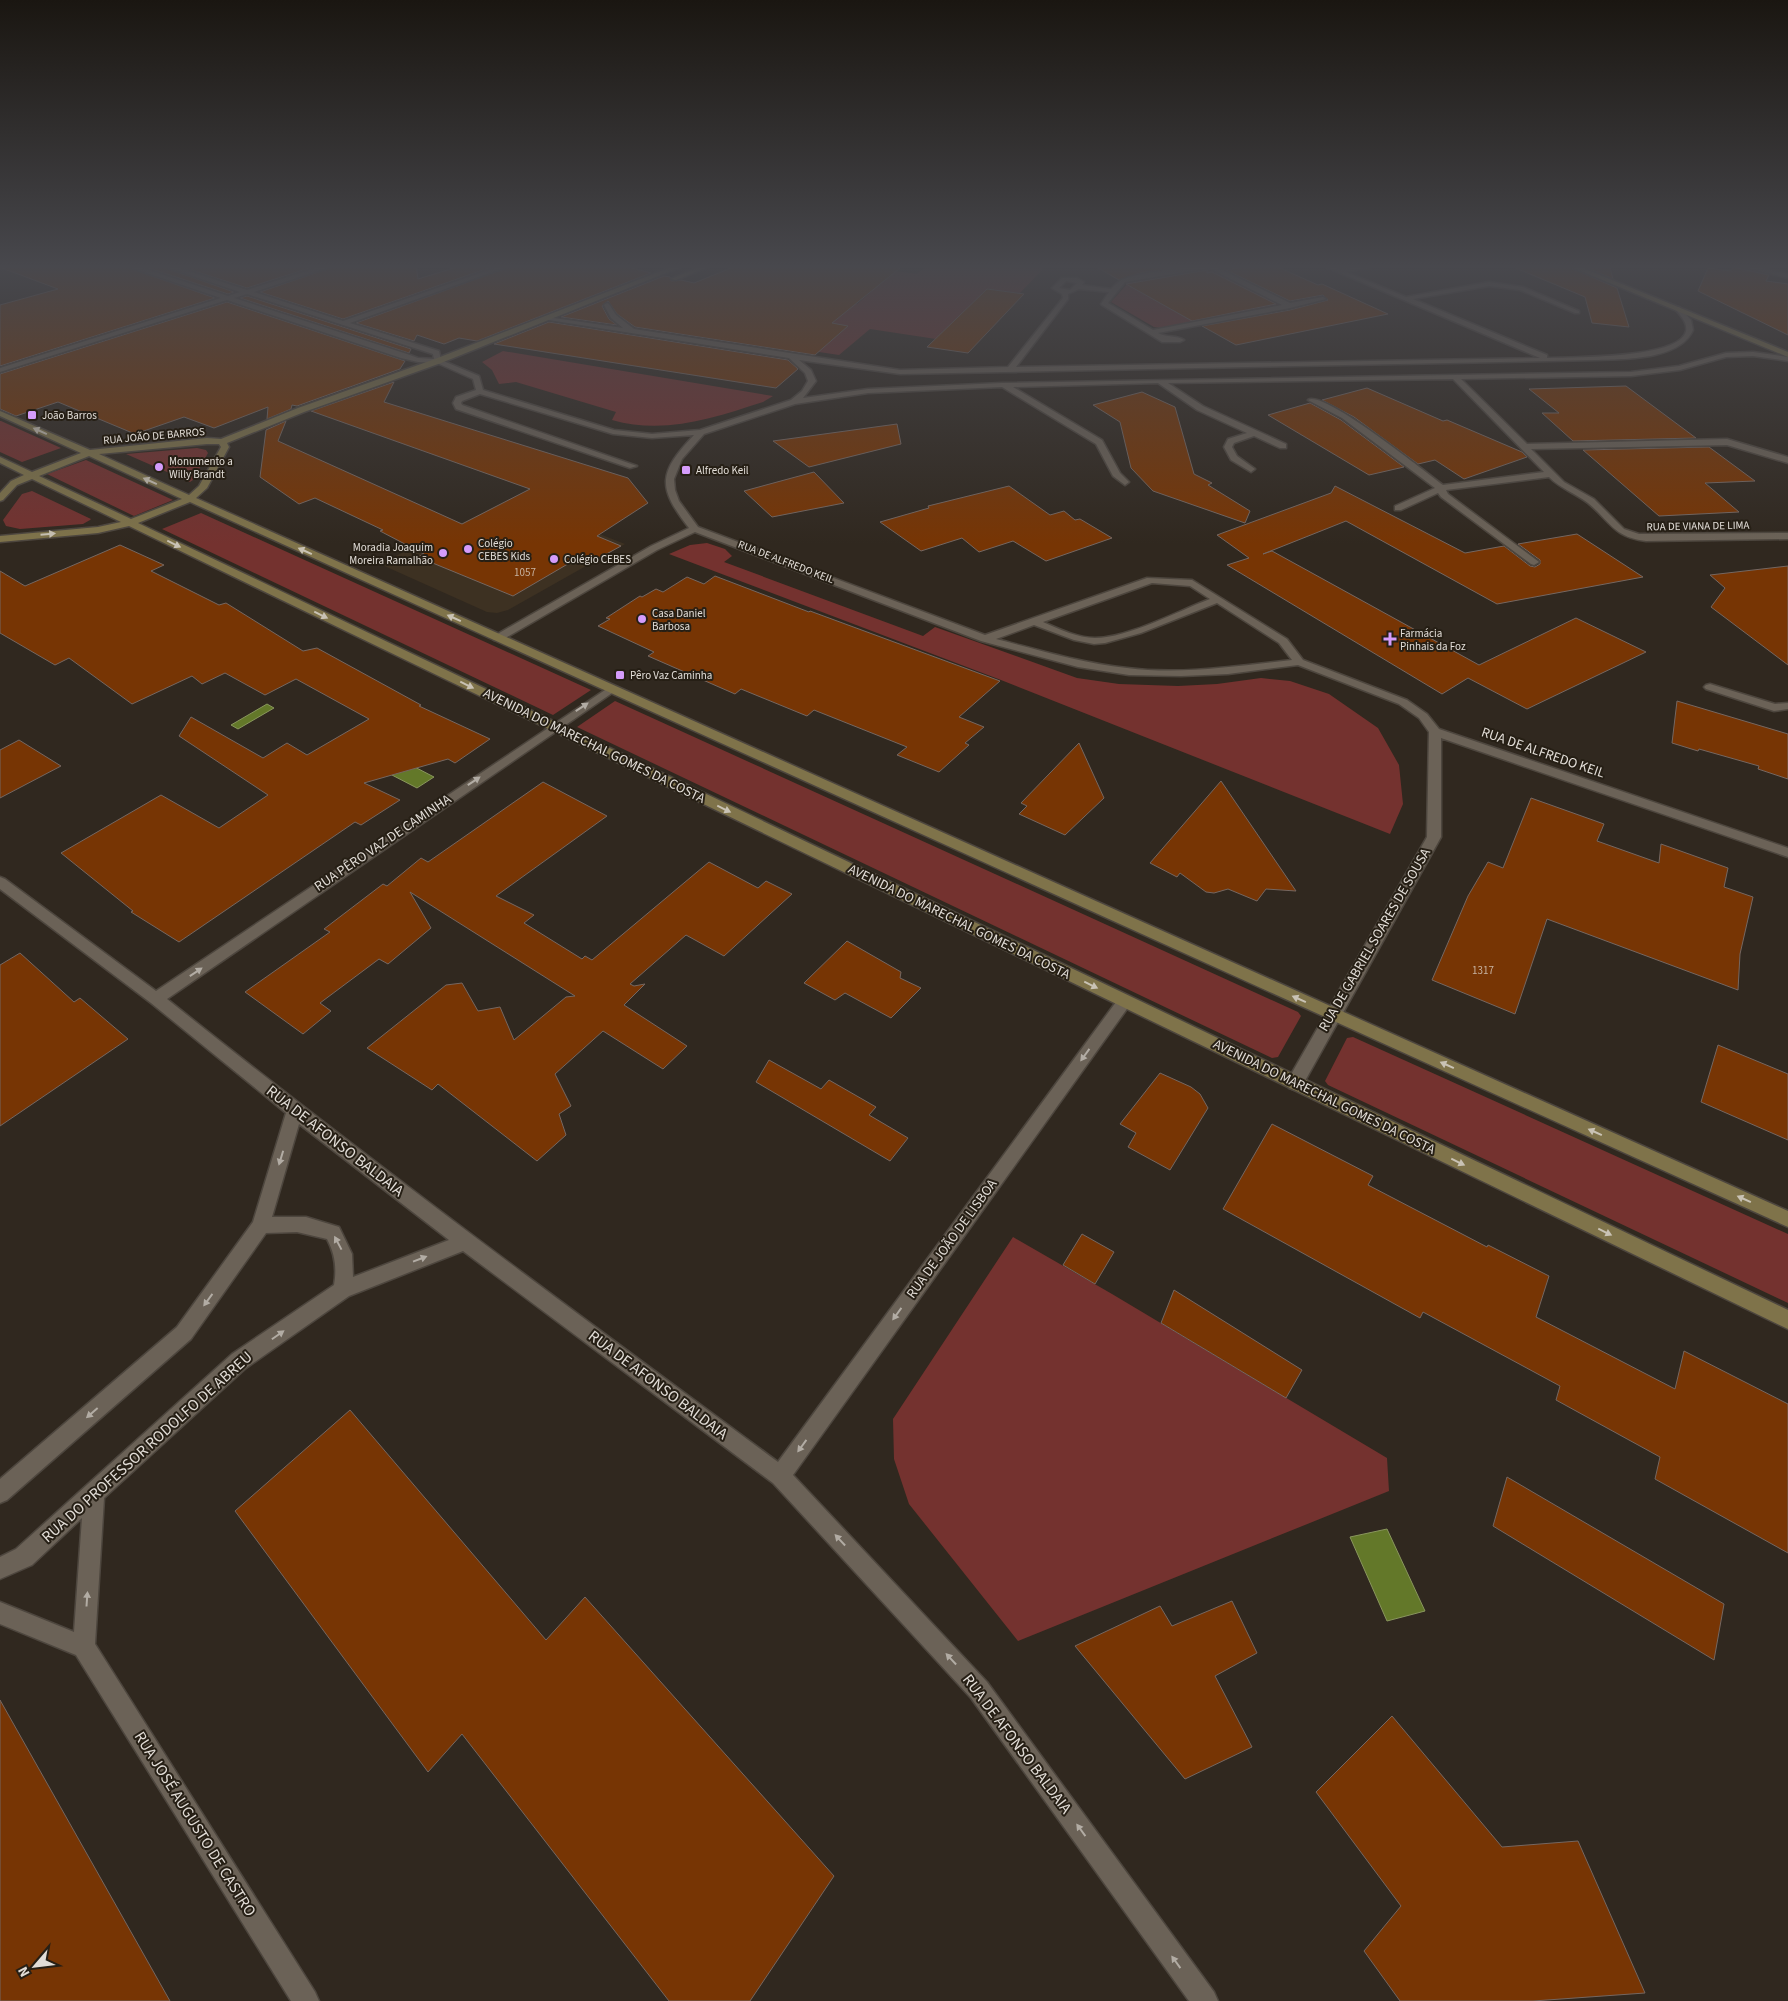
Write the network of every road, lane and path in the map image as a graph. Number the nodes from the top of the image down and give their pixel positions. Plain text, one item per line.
1 (40, 357) edge
2 (409, 357) edge
3 (437, 357) edge
4 (447, 357) edge
5 (792, 357) edge
6 (795, 357) edge
7 (1020, 357) edge
8 (1545, 357) edge
9 (1594, 357) edge
10 (1714, 357) edge
11 (1772, 357) edge
12 (1549, 359) junction
13 (1788, 359) edge
14 (438, 361) junction
15 (872, 369) junction
16 (0, 370) edge
17 (1010, 370) junction
18 (1572, 375) junction
19 (1455, 377) junction
20 (1160, 381) junction
21 (1002, 385) junction
22 (480, 391) junction
23 (868, 391) junction
24 (1312, 400) dead end
25 (794, 402) junction
26 (0, 414) edge
27 (701, 432) junction
28 (1255, 433) junction
29 (222, 442) junction
30 (1283, 446) dead end
31 (1523, 447) junction
32 (89, 453) junction
33 (0, 460) edge
34 (1788, 460) edge
35 (633, 466) dead end
36 (1251, 469) dead end
37 (1551, 474) junction
38 (31, 475) junction
39 (1125, 482) dead end
40 (1441, 488) junction
41 (0, 498) edge
42 (189, 499) junction
43 (1398, 508) dead end
44 (130, 523) junction
45 (695, 529) junction
46 (1788, 536) edge
47 (0, 540) edge
48 (1534, 562) dead end
49 (1218, 599) junction
50 (1035, 622) junction
51 (498, 638) junction
52 (986, 639) junction
53 (1299, 662) junction
54 (1710, 687) dead end
55 (611, 689) junction
56 (1788, 706) edge
57 (554, 726) junction
58 (1435, 732) junction
59 (1788, 853) edge
60 (0, 882) edge
61 (156, 999) junction
62 (1124, 1002) junction
63 (1333, 1014) junction
64 (1295, 1083) junction
65 (295, 1111) junction
66 (1788, 1219) edge
67 (261, 1226) junction
68 (465, 1242) junction
69 (342, 1290) junction
70 (1788, 1320) edge
71 (780, 1476) junction
72 (0, 1493) edge
73 (94, 1495) junction
74 (0, 1568) edge
75 (0, 1613) edge
76 (84, 1647) junction
77 (306, 2001) edge
78 (1205, 2001) edge

1 - 16 street
2 - 14 street
3 - 14 street
4 - 14 main road, RUA JOÃO DE BARROS
5 - 25 street
6 - 15 street
7 - 17 street
8 - 12 street
9 - 12 street
10 - 18 street
11 - 13 street
12 - 17 street
12 - 18 street
14 - 22 street
14 - 29 main road, RUA JOÃO DE BARROS
15 - 17 street
15 - 23 street
18 - 19 street
19 - 20 street
19 - 31 street, RUA DE VIANA DE LIMA
20 - 21 street
20 - 28 street
21 - 23 street
21 - 39 street
22 - 27 street
22 - 35 street
23 - 25 street
24 - 40 street
25 - 27 street
32 -> 26 main road
27 - 45 street, RUA DE ALFREDO KEIL
28 - 30 street
28 - 36 street
29 - 32 main road, RUA JOÃO DE BARROS
29 - 42 main road, RUA JOÃO DE BARROS
31 - 34 street
31 - 37 street, RUA DE VIANA DE LIMA
32 - 38 main road
42 -> 32 main road
33 - 38 main road, AVENIDA DO MARECHAL GOMES DA COSTA
37 - 40 street
37 - 46 street, RUA DE VIANA DE LIMA
38 - 41 main road
38 - 44 main road, AVENIDA DO MARECHAL GOMES DA COSTA
40 - 43 street
40 - 48 street
42 - 44 main road
51 -> 42 main road
47 -> 44 main road
44 -> 57 main road, AVENIDA DO MARECHAL GOMES DA COSTA
45 - 51 street
45 - 52 street, RUA DE ALFREDO KEIL
49 - 50 street
49 - 50 street
49 - 53 street
50 - 52 street
51 - 55 main road
52 - 53 street, RUA DE ALFREDO KEIL
53 - 58 street, RUA DE ALFREDO KEIL
54 - 56 street
57 -> 55 street, RUA PÊRO VAZ DE CAMINHA
63 -> 55 main road
61 -> 57 street, RUA PÊRO VAZ DE CAMINHA
57 -> 62 main road, AVENIDA DO MARECHAL GOMES DA COSTA
58 - 59 street, RUA DE ALFREDO KEIL
58 - 63 street, RUA DE GABRIEL SOARES DE SOUSA
60 - 61 street, RUA DE AFONSO BALDAIA
61 - 65 street, RUA DE AFONSO BALDAIA
62 - 64 main road, AVENIDA DO MARECHAL GOMES DA COSTA
62 -> 71 street, RUA DE JOÃO DE LISBOA
63 - 64 street, RUA DE GABRIEL SOARES DE SOUSA
66 -> 63 main road
64 -> 70 main road, AVENIDA DO MARECHAL GOMES DA COSTA
65 -> 67 street
65 - 68 street, RUA DE AFONSO BALDAIA
69 -> 67 street
67 -> 72 street
69 -> 68 street, RUA DO PROFESSOR RODOLFO DE ABREU
68 - 71 street, RUA DE AFONSO BALDAIA
73 -> 69 street, RUA DO PROFESSOR RODOLFO DE ABREU
78 -> 71 street, RUA DE AFONSO BALDAIA
73 - 74 street, RUA DO PROFESSOR RODOLFO DE ABREU
76 -> 73 street
75 - 76 street
76 - 77 street, RUA JOSÉ AUGUSTO DE CASTRO

